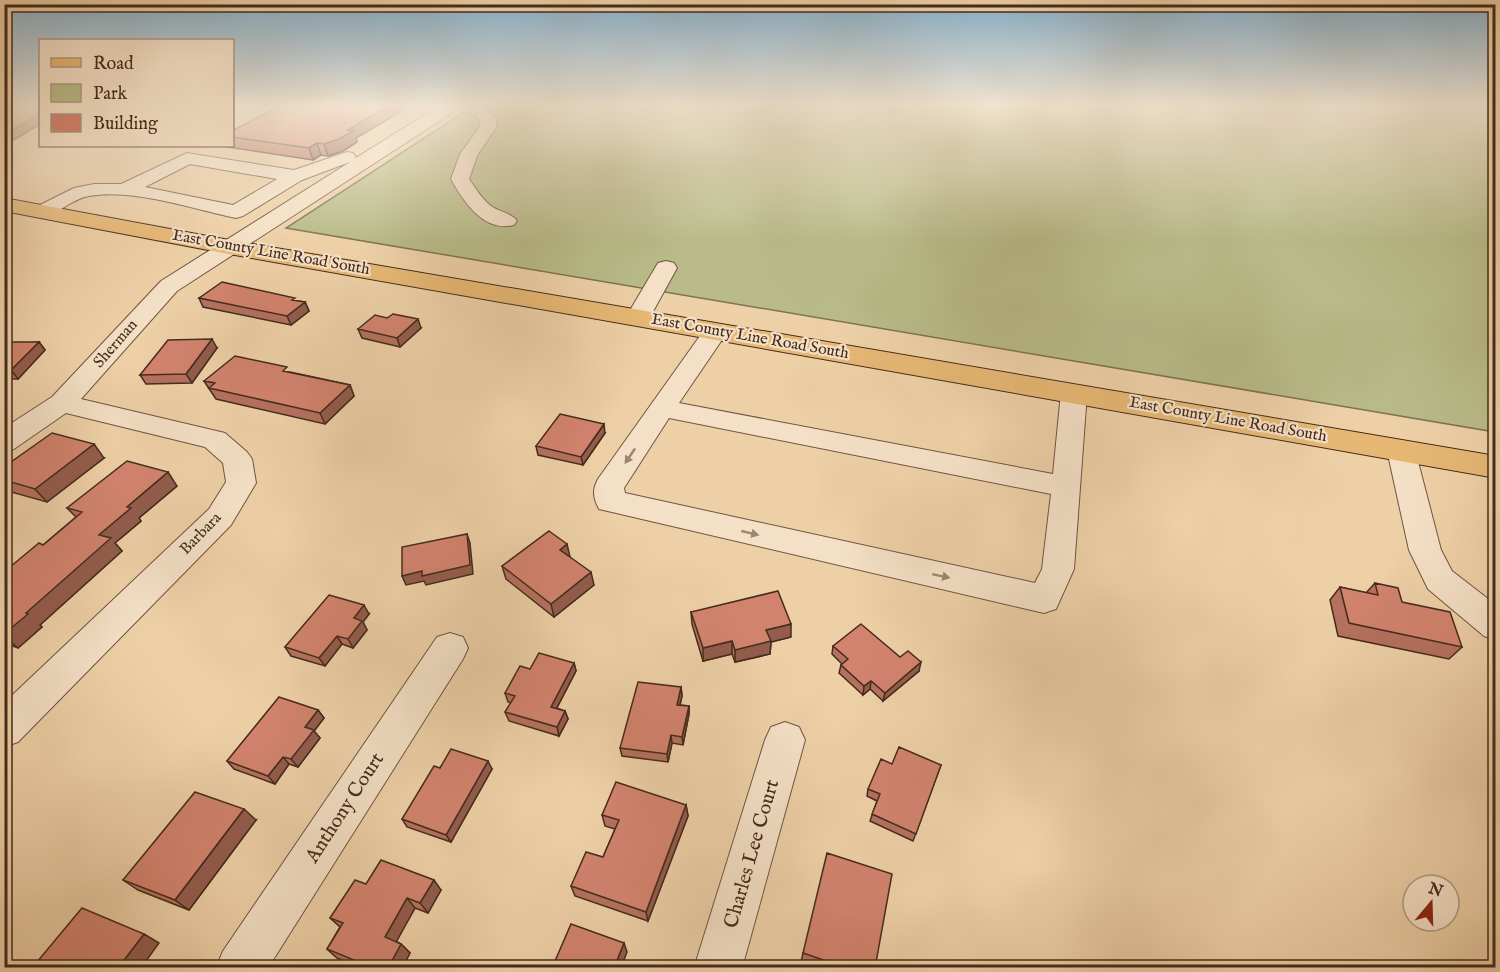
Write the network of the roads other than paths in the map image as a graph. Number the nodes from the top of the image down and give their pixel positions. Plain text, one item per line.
1 (358, 150) edge
2 (381, 150) edge
3 (472, 150) edge
4 (295, 176) junction
5 (125, 190) junction
6 (4, 204) edge
7 (44, 211) junction
8 (507, 221) dead end
9 (229, 247) junction
10 (666, 268) dead end
11 (638, 317) junction
12 (716, 331) junction
13 (1074, 393) junction
14 (62, 403) junction
15 (662, 408) junction
16 (4, 442) edge
17 (1401, 450) junction
18 (1496, 467) edge
19 (1067, 487) junction
20 (1496, 626) edge
21 (450, 648) dead end
22 (4, 729) edge
23 (785, 740) dead end
24 (240, 968) edge
25 (718, 968) edge

1 - 4 street
2 - 9 street, Sherman
3 - 8 street
4 - 5 street
4 - 5 street
5 - 7 street
6 - 7 main road, East County Line Road South
7 - 9 main road, East County Line Road South
9 - 11 main road, East County Line Road South
9 - 14 street, Sherman
10 - 11 street
11 - 12 main road, East County Line Road South
12 - 13 main road, East County Line Road South
12 - 15 street
13 - 17 main road, East County Line Road South
13 - 19 street
14 - 16 street, Sherman
14 - 22 street, Barbara
15 - 19 street
15 -> 19 street
17 - 18 main road, East County Line Road South
17 - 20 street
21 - 24 street, Anthony Court
23 - 25 street, Charles Lee Court

